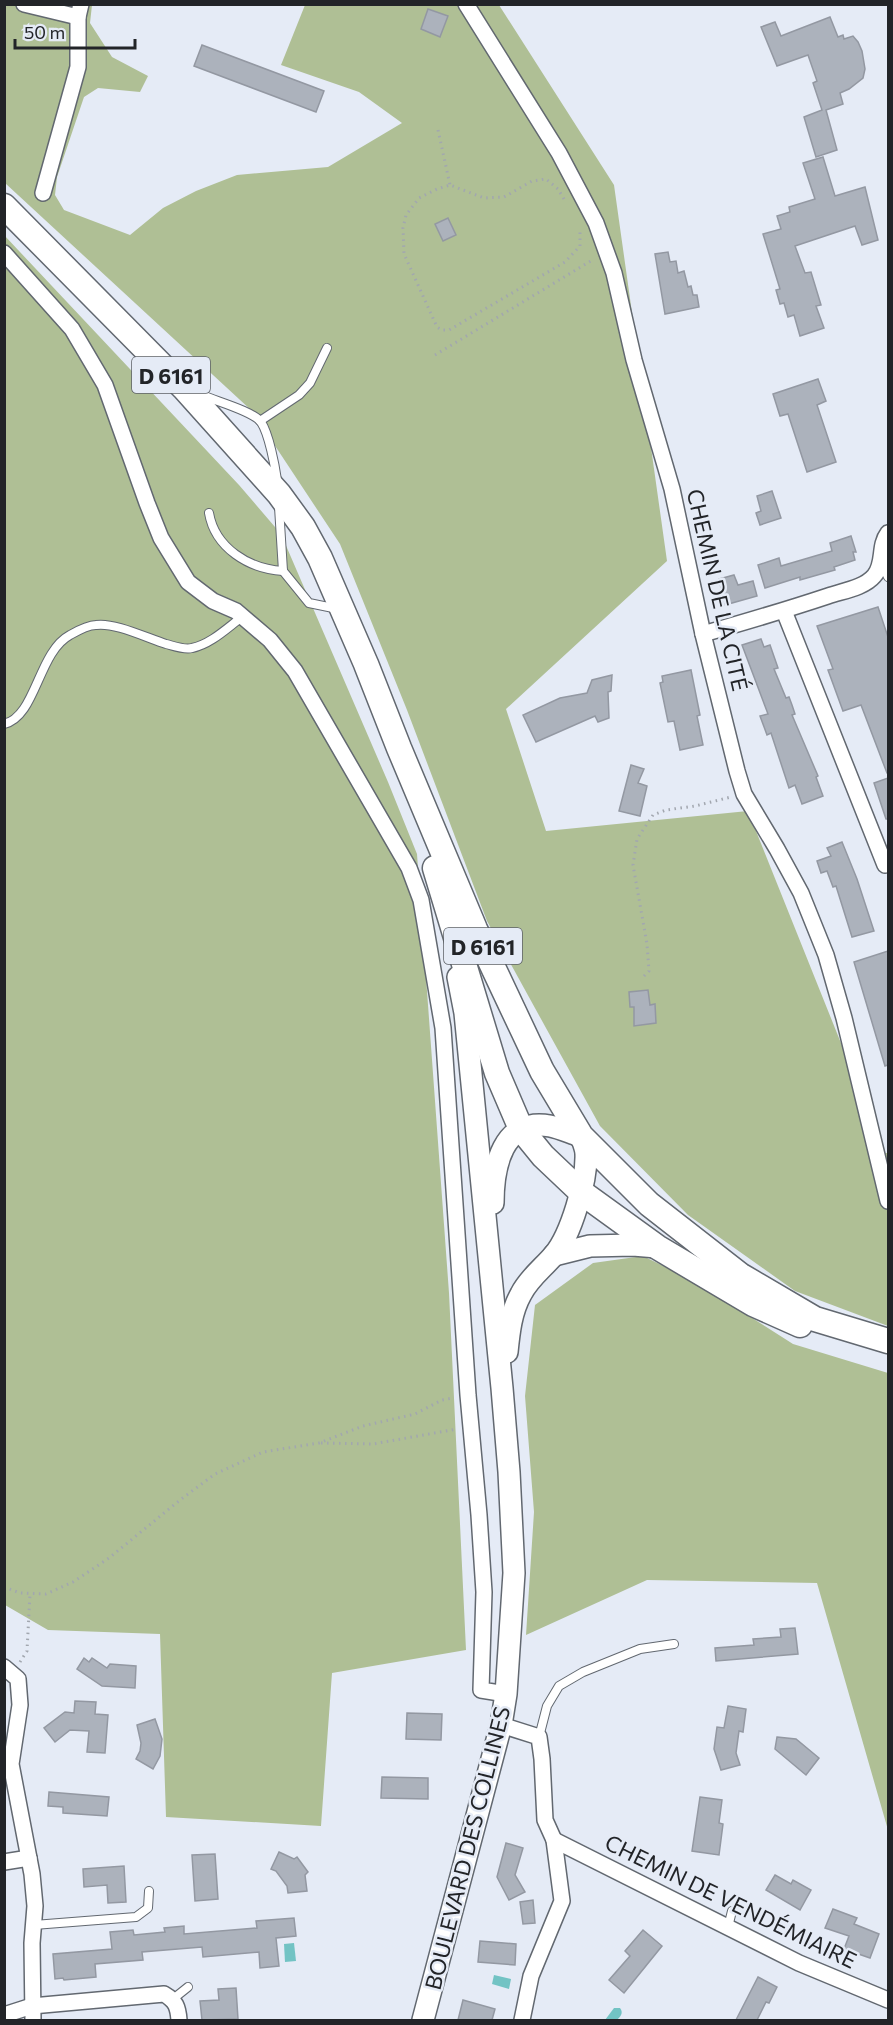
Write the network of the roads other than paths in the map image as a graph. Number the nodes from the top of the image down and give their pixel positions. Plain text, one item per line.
1 (24, 4) edge
2 (466, 4) edge
3 (80, 11) edge
4 (43, 193) dead end
5 (4, 206) edge
6 (4, 253) edge
7 (327, 348) dead end
8 (184, 388) junction
9 (260, 421) junction
10 (279, 494) junction
11 (209, 513) dead end
12 (888, 533) edge
13 (881, 562) junction
14 (283, 571) junction
15 (888, 577) edge
16 (343, 609) junction
17 (784, 610) junction
18 (242, 617) junction
19 (703, 634) junction
20 (4, 724) edge
21 (399, 748) junction
22 (885, 865) dead end
23 (438, 876) junction
24 (520, 1130) junction
25 (581, 1137) junction
26 (580, 1192) junction
27 (888, 1201) edge
28 (487, 1245) junction
29 (657, 1247) junction
30 (554, 1255) junction
31 (888, 1341) edge
32 (888, 1358) edge
33 (502, 1388) junction
34 (674, 1644) dead end
35 (9, 1670) edge
36 (506, 1694) junction
37 (501, 1725) junction
38 (539, 1737) junction
39 (554, 1840) junction
40 (28, 1858) junction
41 (4, 1862) edge
42 (149, 1891) dead end
43 (732, 1911) dead end
44 (34, 1925) junction
45 (728, 1927) junction
46 (188, 1987) dead end
47 (173, 1999) junction
48 (888, 2000) edge
49 (33, 2013) edge
50 (4, 2015) edge
51 (179, 2020) edge
52 (423, 2020) edge
53 (522, 2020) edge

1 - 3 street
2 - 19 street, CHEMIN DE LA CITÉ
3 - 4 street
5 - 8 main road, D 6161
6 - 18 street
7 - 9 lane
8 - 9 lane
8 - 10 main road, D 6161
9 - 10 lane
10 - 14 lane
10 - 16 main road, D 6161
11 - 14 lane
12 - 13 street
13 - 15 lane
13 - 17 street
14 - 16 lane
16 - 21 main road, D 6161
17 - 19 street
17 - 22 street
18 - 20 lane
18 - 36 street
19 - 27 street, CHEMIN DE LA CITÉ
21 - 23 main road, D 6161
21 - 25 main road, D 6161
23 - 24 main road, D 6161
23 - 28 street
24 - 25 street
24 - 26 main road, D 6161
24 - 28 street
25 - 26 street
25 - 31 main road, D 6161
26 - 29 main road, D 6161
26 - 30 street
28 - 33 street
29 - 30 street
29 - 32 main road, D 6161
30 - 33 street
33 - 36 street, BOULEVARD DES COLLINES
34 - 38 lane
35 - 40 street
36 - 37 street, BOULEVARD DES COLLINES
37 - 38 street
37 - 52 street, BOULEVARD DES COLLINES
38 - 39 street
39 - 45 street, CHEMIN DE VENDÉMIAIRE
39 - 53 street
40 - 41 street
40 - 44 street
42 - 44 lane
43 - 45 lane
44 - 49 street
45 - 48 street, CHEMIN DE VENDÉMIAIRE
46 - 47 lane
47 - 49 street
47 - 51 street
49 - 50 street

